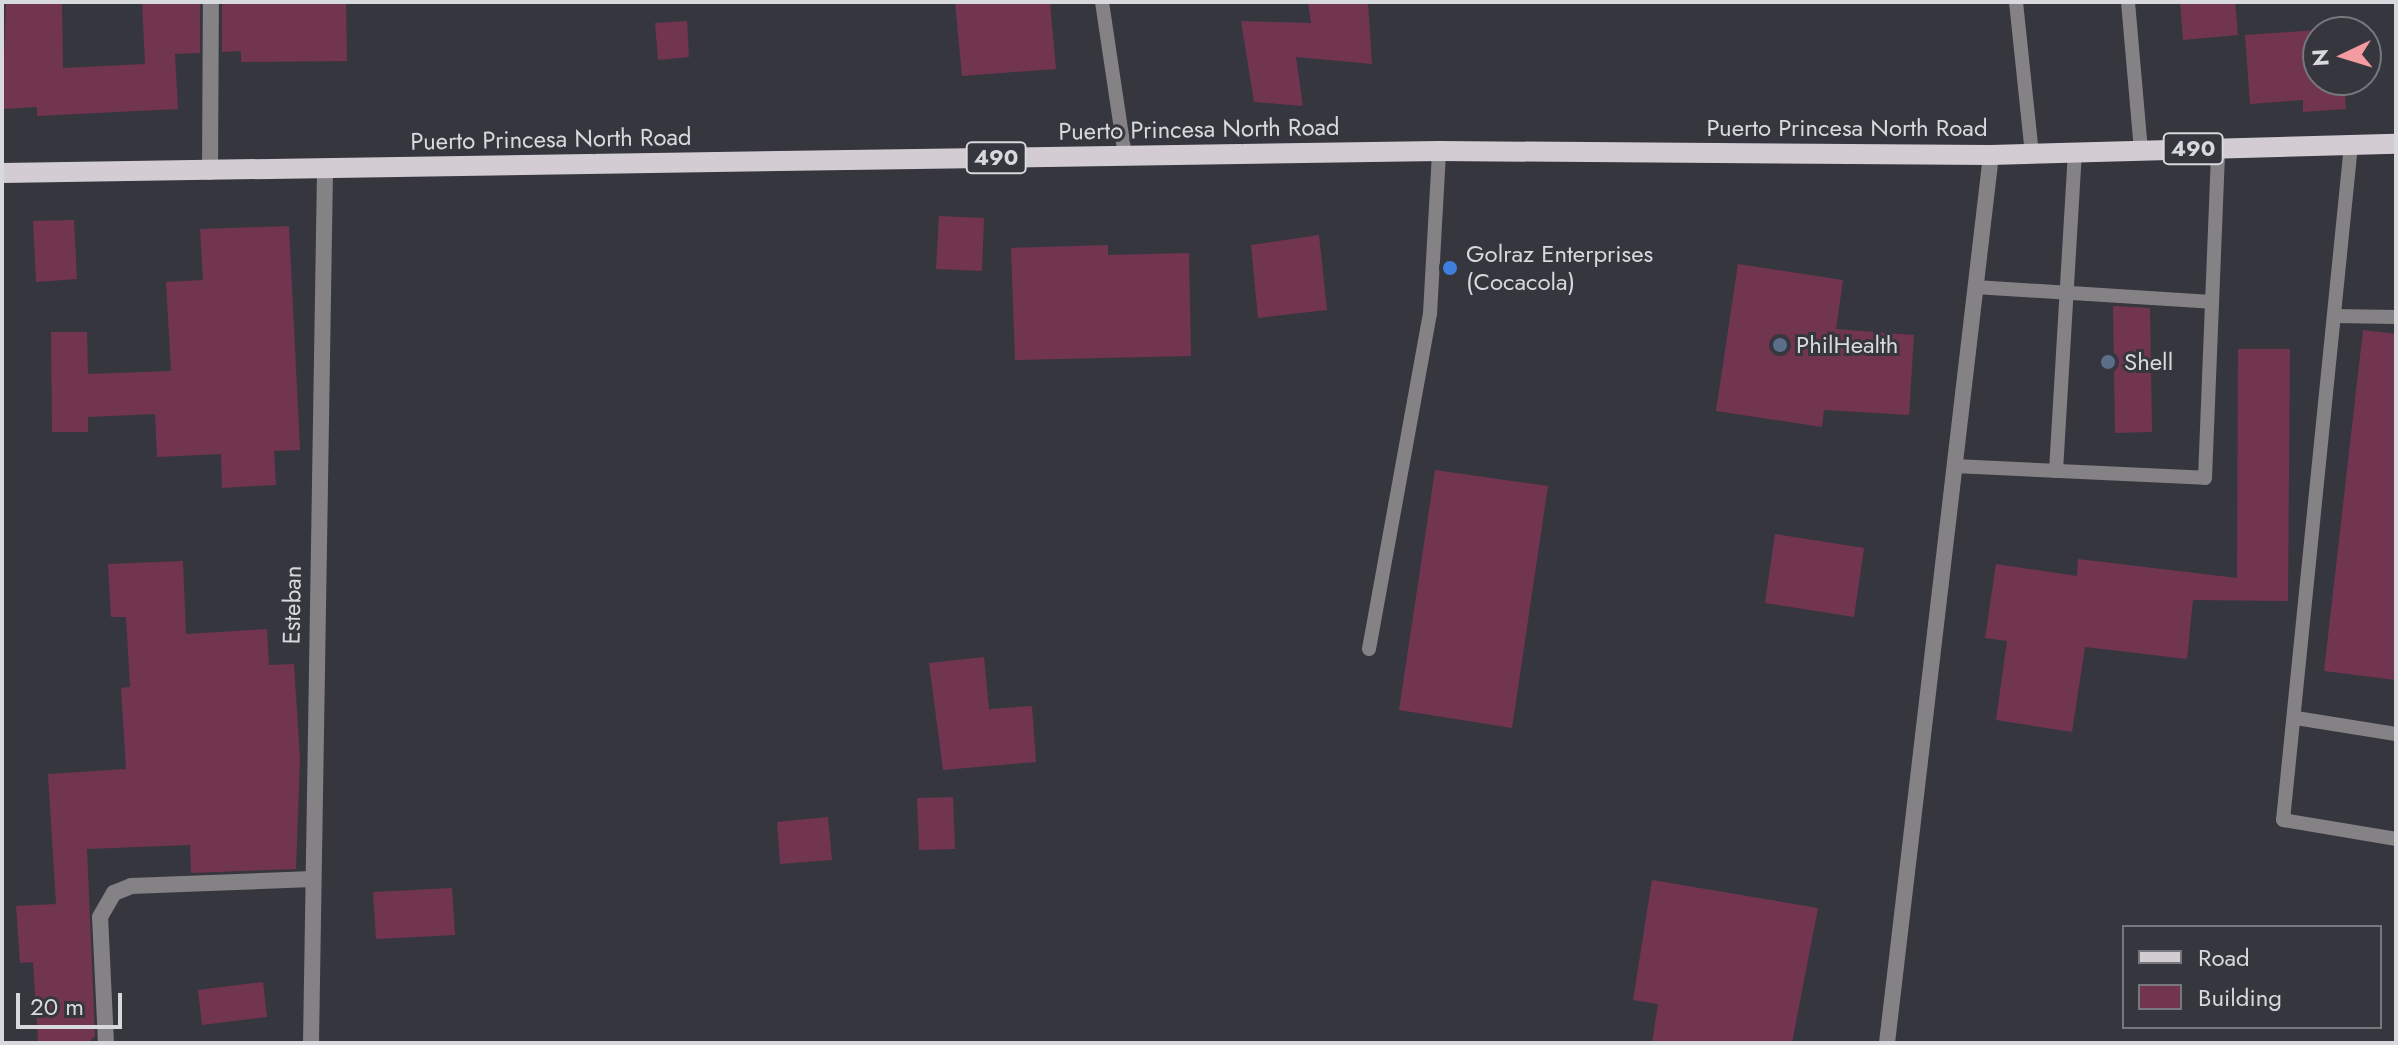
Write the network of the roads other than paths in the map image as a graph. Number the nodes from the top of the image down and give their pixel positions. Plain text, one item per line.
1 (211, 2) edge
2 (1102, 2) edge
3 (2016, 2) edge
4 (2128, 2) edge
5 (2396, 144) edge
6 (2351, 145) junction
7 (2218, 148) junction
8 (1439, 151) junction
9 (2141, 151) junction
10 (2075, 152) junction
11 (2032, 154) junction
12 (1991, 155) junction
13 (1125, 156) junction
14 (325, 169) junction
15 (210, 172) junction
16 (2, 173) edge
17 (1975, 287) junction
18 (2067, 293) junction
19 (2212, 302) junction
20 (2335, 316) junction
21 (2396, 317) edge
22 (1954, 466) junction
23 (2056, 471) junction
24 (1369, 649) dead end
25 (2296, 718) junction
26 (2396, 734) edge
27 (2396, 839) edge
28 (313, 879) junction
29 (106, 1043) edge
30 (311, 1043) edge
31 (1887, 1043) edge

1 - 15 street
2 - 13 lane
3 - 11 lane
4 - 9 lane
5 - 6 main road, Puerto Princesa North Road / 490
6 - 7 main road, Puerto Princesa North Road / 490
6 - 20 lane
7 - 9 main road, Puerto Princesa North Road / 490
7 - 19 lane
8 - 12 main road, Puerto Princesa North Road / 490
8 - 13 main road, Puerto Princesa North Road / 490
8 - 24 lane
9 - 10 main road, Puerto Princesa North Road / 490
10 - 11 main road, Puerto Princesa North Road / 490
10 - 18 lane
11 - 12 main road, Puerto Princesa North Road / 490
12 - 17 street
13 - 14 main road, Puerto Princesa North Road / 490
14 - 15 main road, Puerto Princesa North Road / 490
14 - 28 street, Esteban
15 - 16 main road, Puerto Princesa North Road / 490
17 - 18 lane
17 - 22 street
18 - 19 lane
18 - 23 lane
19 - 23 lane
20 - 21 lane
20 - 25 lane
22 - 23 lane
22 - 31 street
25 - 26 lane
25 - 27 lane
28 - 29 street
28 - 30 street, Esteban

